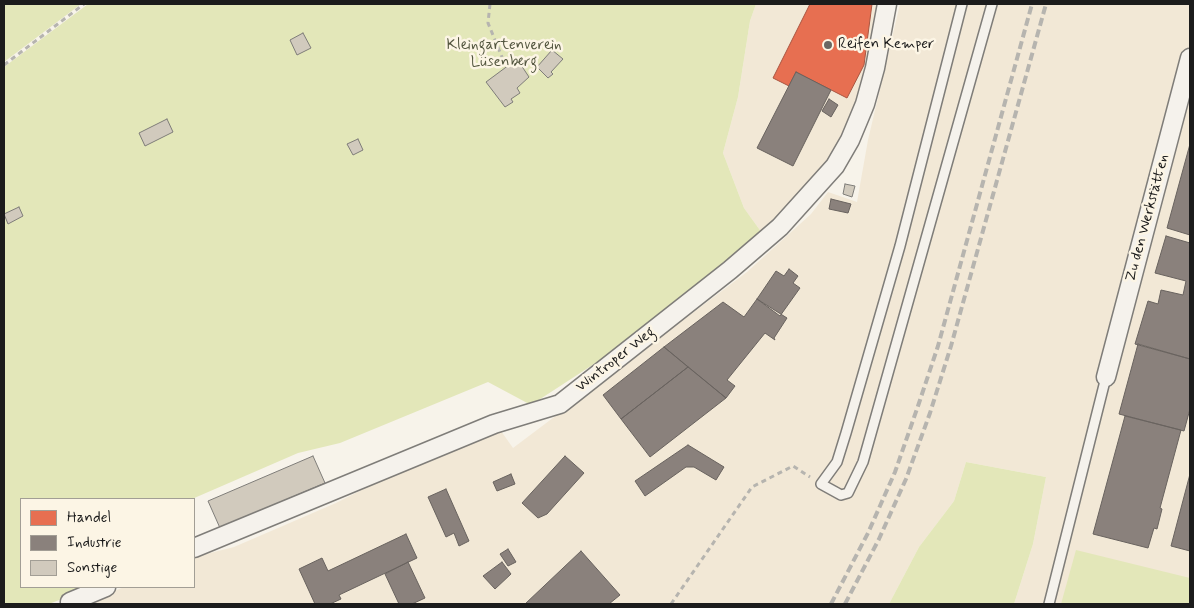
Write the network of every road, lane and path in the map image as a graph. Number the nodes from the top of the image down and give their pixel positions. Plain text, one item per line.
1 (84, 4) edge
2 (490, 4) edge
3 (887, 4) edge
4 (962, 4) edge
5 (992, 4) edge
6 (502, 57) dead end
7 (1190, 58) edge
8 (4, 65) edge
9 (1106, 377) joint
10 (821, 484) junction
11 (195, 548) edge
12 (104, 588) edge
13 (70, 602) dead end
14 (670, 604) edge
15 (1049, 604) edge

1 - 8 path
2 - 6 path
3 - 11 street, Wintroper Weg
4 - 10 lane
5 - 10 lane
7 - 9 street, Zu den Werkstätten
9 - 15 lane
10 - 14 path
12 - 13 street

